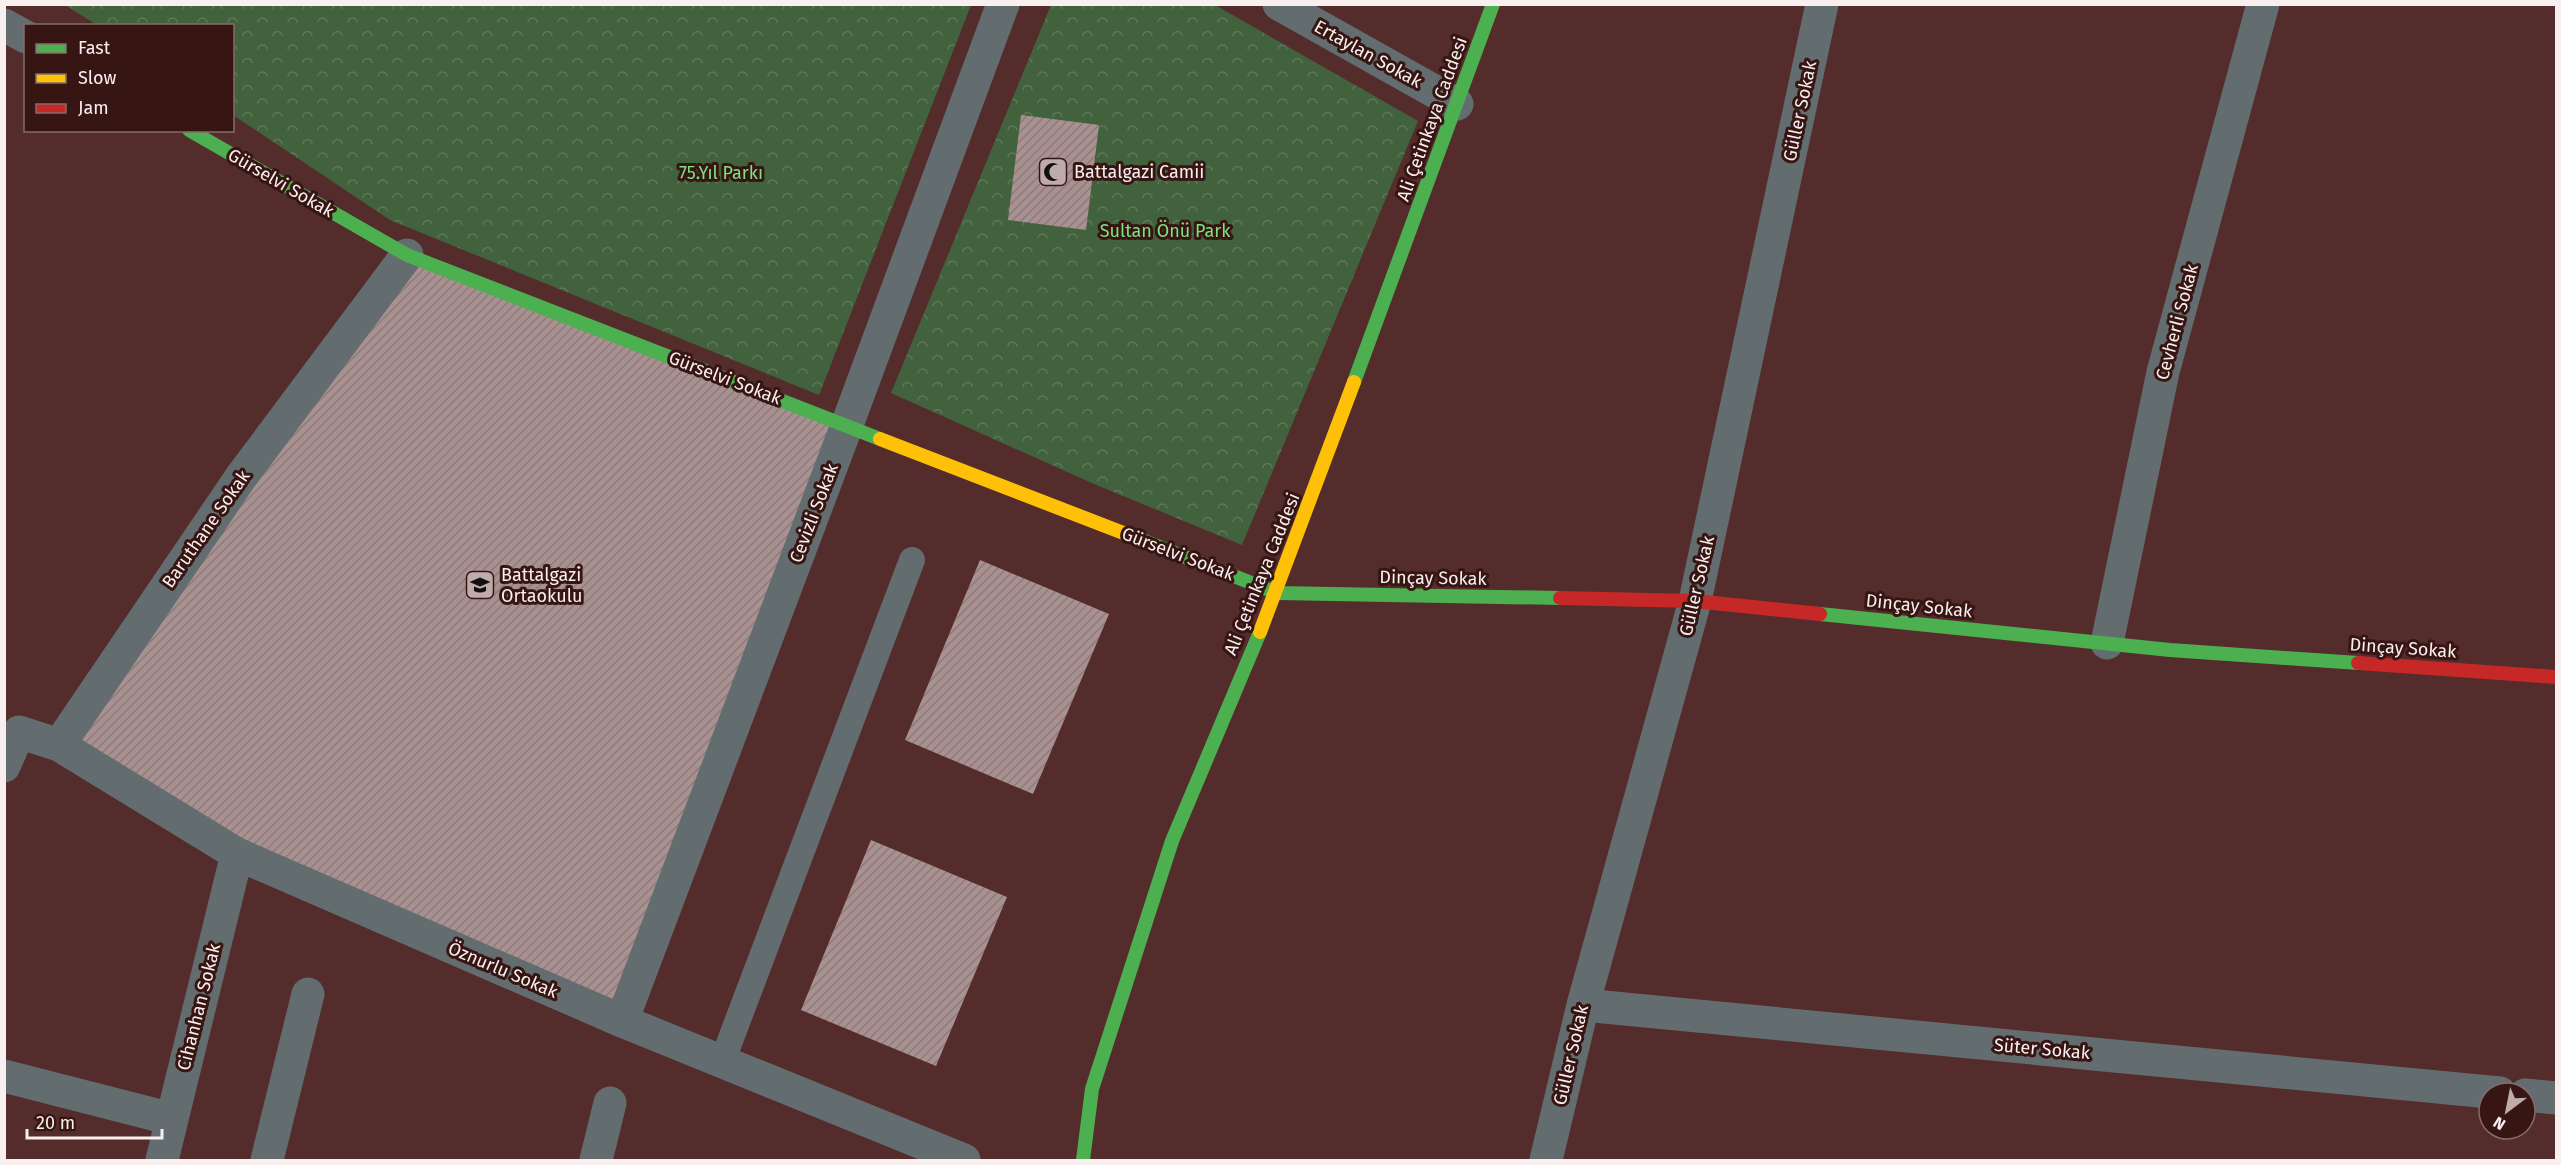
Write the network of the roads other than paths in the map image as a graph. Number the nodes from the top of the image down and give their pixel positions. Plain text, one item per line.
1 (1003, 4) edge
2 (1280, 4) edge
3 (1492, 4) edge
4 (1822, 4) edge
5 (2262, 4) edge
6 (4, 25) edge
7 (24, 36) edge
8 (1457, 104) junction
9 (192, 132) edge
10 (407, 255) junction
11 (847, 425) junction
12 (912, 560) dead end
13 (1277, 593) junction
14 (1695, 601) junction
15 (2107, 643) junction
16 (2556, 677) edge
17 (59, 745) junction
18 (4, 765) edge
19 (237, 854) junction
20 (308, 994) dead end
21 (1583, 1005) junction
22 (622, 1021) junction
23 (722, 1062) junction
24 (4, 1077) edge
25 (2477, 1091) edge
26 (2537, 1096) edge
27 (2556, 1098) edge
28 (610, 1103) dead end
29 (172, 1119) junction
30 (162, 1161) edge
31 (267, 1161) edge
32 (596, 1161) edge
33 (964, 1161) edge
34 (1083, 1161) edge
35 (1546, 1161) edge

1 - 11 street, Cevizli Sokak
2 - 8 street, Ertaylan Sokak
3 - 8 street, Ali Çetinkaya Caddesi
4 - 14 street, Güller Sokak
5 - 15 street, Cevherli Sokak
6 - 7 street
8 - 13 street, Ali Çetinkaya Caddesi
9 - 10 street, Gürselvi Sokak
10 - 11 street, Gürselvi Sokak
10 - 17 street, Baruthane Sokak
11 - 13 street, Gürselvi Sokak
11 - 22 street, Cevizli Sokak
12 - 23 lane
13 - 14 street, Dinçay Sokak
13 - 34 street, Ali Çetinkaya Caddesi
14 - 15 street, Dinçay Sokak
14 - 21 street, Güller Sokak
15 - 16 street, Dinçay Sokak
17 - 18 street
17 - 19 street, Öznurlu Sokak
19 - 22 street, Öznurlu Sokak
19 - 29 street, Cihanhan Sokak
20 - 31 street
21 - 25 street, Süter Sokak
21 - 35 street, Güller Sokak
22 - 23 street, Öznurlu Sokak
23 - 33 street, Öznurlu Sokak
24 - 29 street
26 - 27 street
28 - 32 street
29 - 30 street, Cihanhan Sokak

